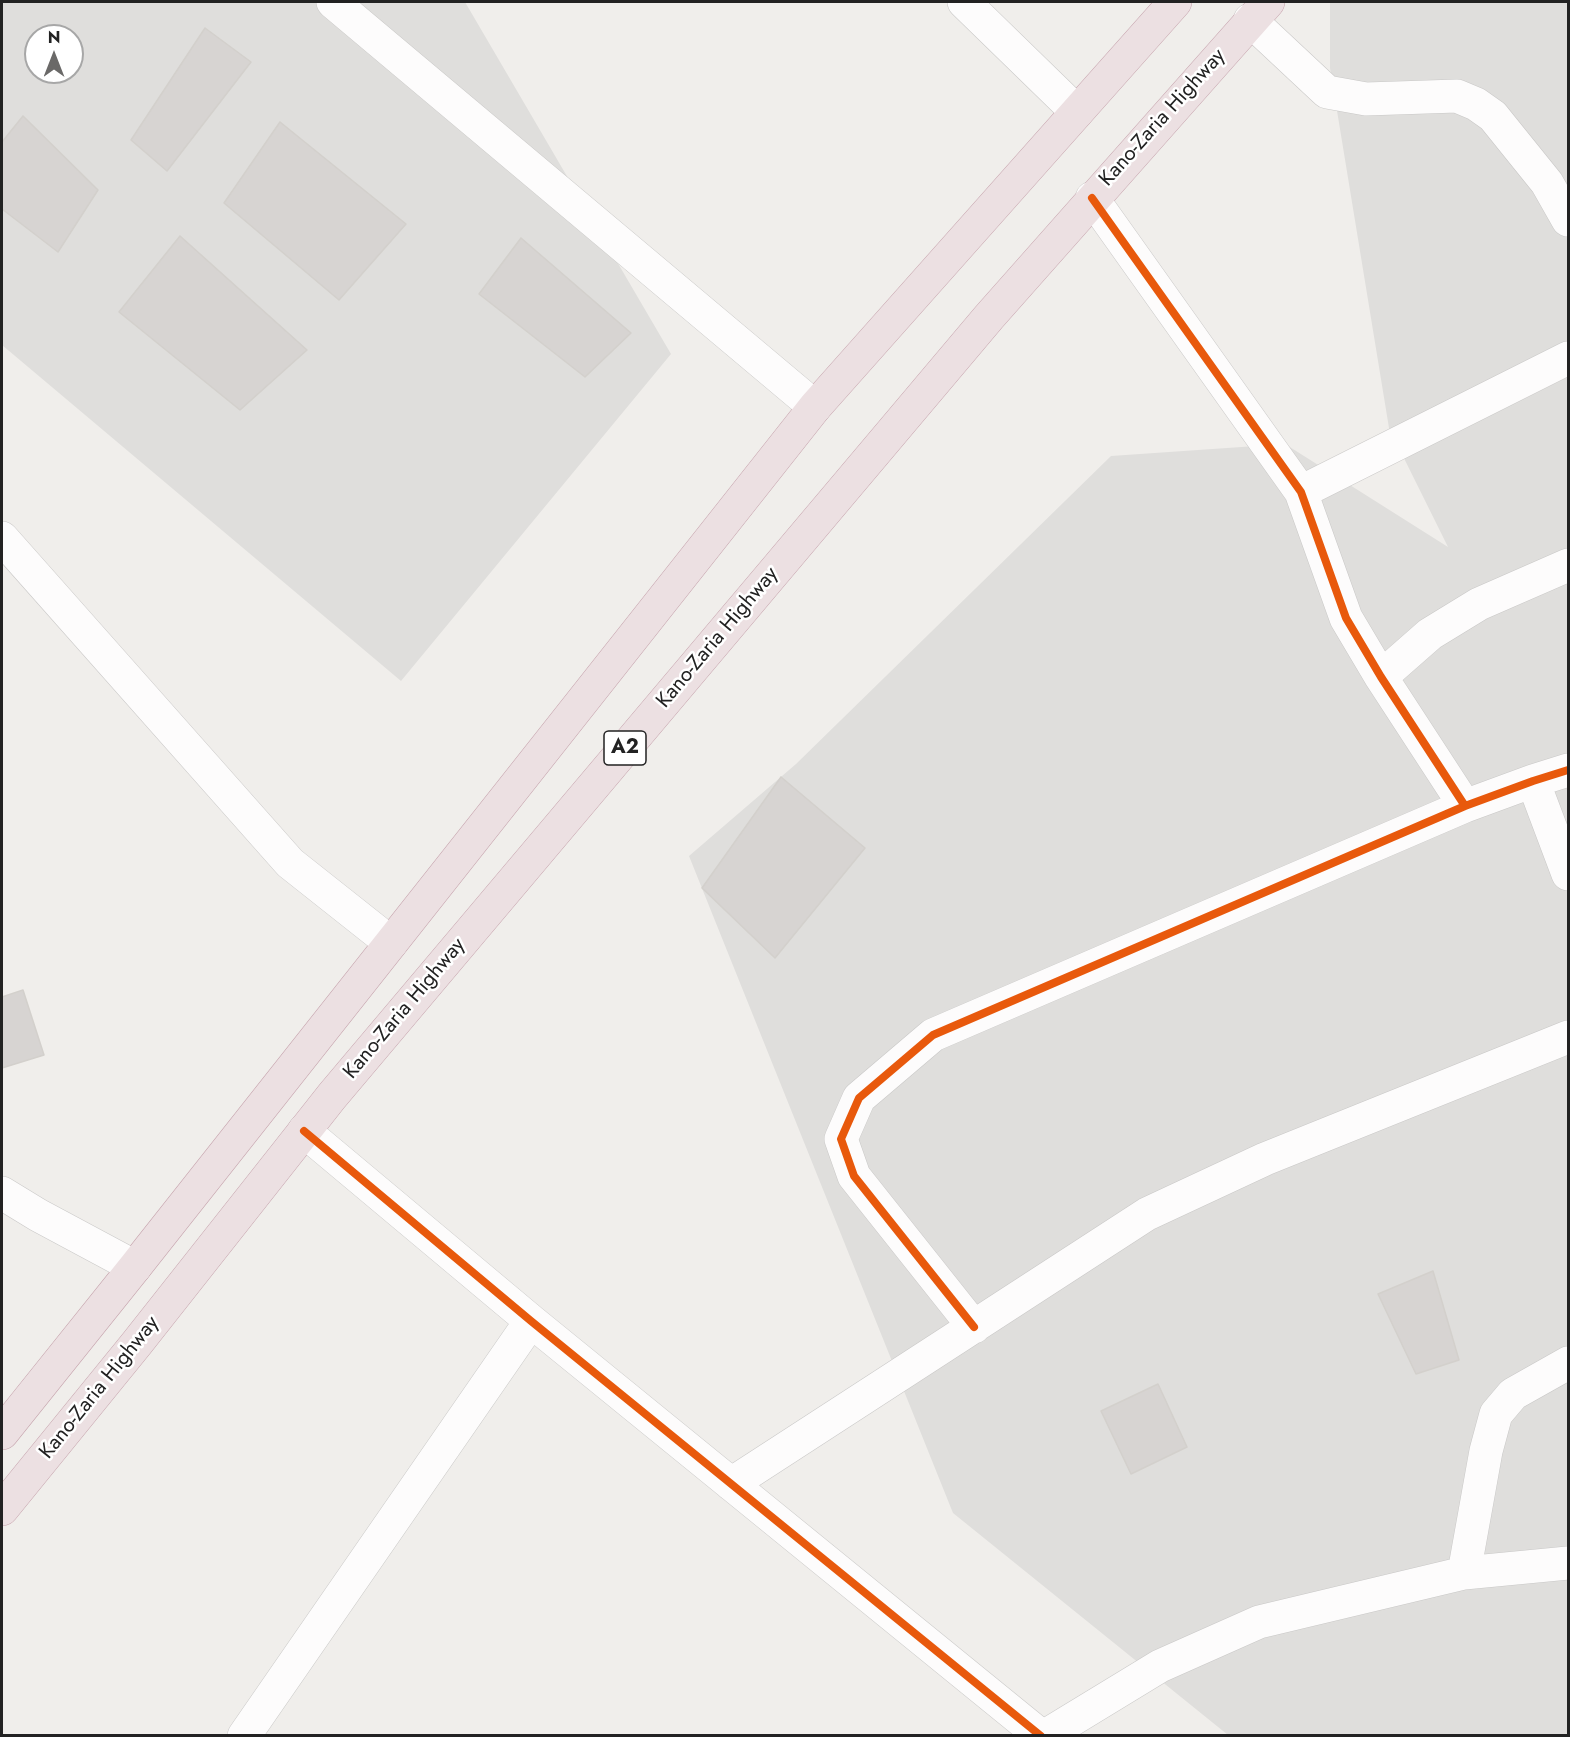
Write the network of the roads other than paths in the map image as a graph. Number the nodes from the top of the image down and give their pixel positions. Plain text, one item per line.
1 (333, 2) edge
2 (964, 2) edge
3 (1175, 2) edge
4 (1259, 11) edge
5 (1077, 112) junction
6 (1092, 198) junction
7 (1569, 220) edge
8 (1569, 358) edge
9 (815, 407) junction
10 (1301, 492) junction
11 (2, 538) edge
12 (1569, 565) edge
13 (1381, 677) junction
14 (1569, 770) edge
15 (1533, 781) junction
16 (1465, 806) junction
17 (1569, 874) edge
18 (391, 943) junction
19 (1569, 1037) edge
20 (304, 1131) junction
21 (2, 1193) edge
22 (135, 1267) junction
23 (531, 1321) junction
24 (974, 1327) junction
25 (1569, 1363) edge
26 (2, 1433) edge
27 (731, 1484) junction
28 (2, 1509) edge
29 (1569, 1563) edge
30 (1464, 1573) junction
31 (244, 1736) edge
32 (1043, 1736) edge

1 - 9 street
2 - 5 street
3 - 5 highway
4 - 6 highway, Kano-Zaria Highway / A2
4 - 7 street
5 - 9 highway
6 - 10 street
6 - 20 highway, Kano-Zaria Highway / A2
8 - 10 street
9 - 18 highway
10 - 13 street
11 - 18 street
12 - 13 street
13 - 16 street
14 - 15 street
15 - 16 street
15 - 17 street
16 - 24 street
18 - 22 highway
19 - 24 street
20 - 23 street
20 - 28 highway, Kano-Zaria Highway / A2
21 - 22 street
22 - 26 highway
23 - 27 street
23 - 31 street
24 - 27 street
25 - 30 street
27 - 32 street
29 - 30 street
30 - 32 street

